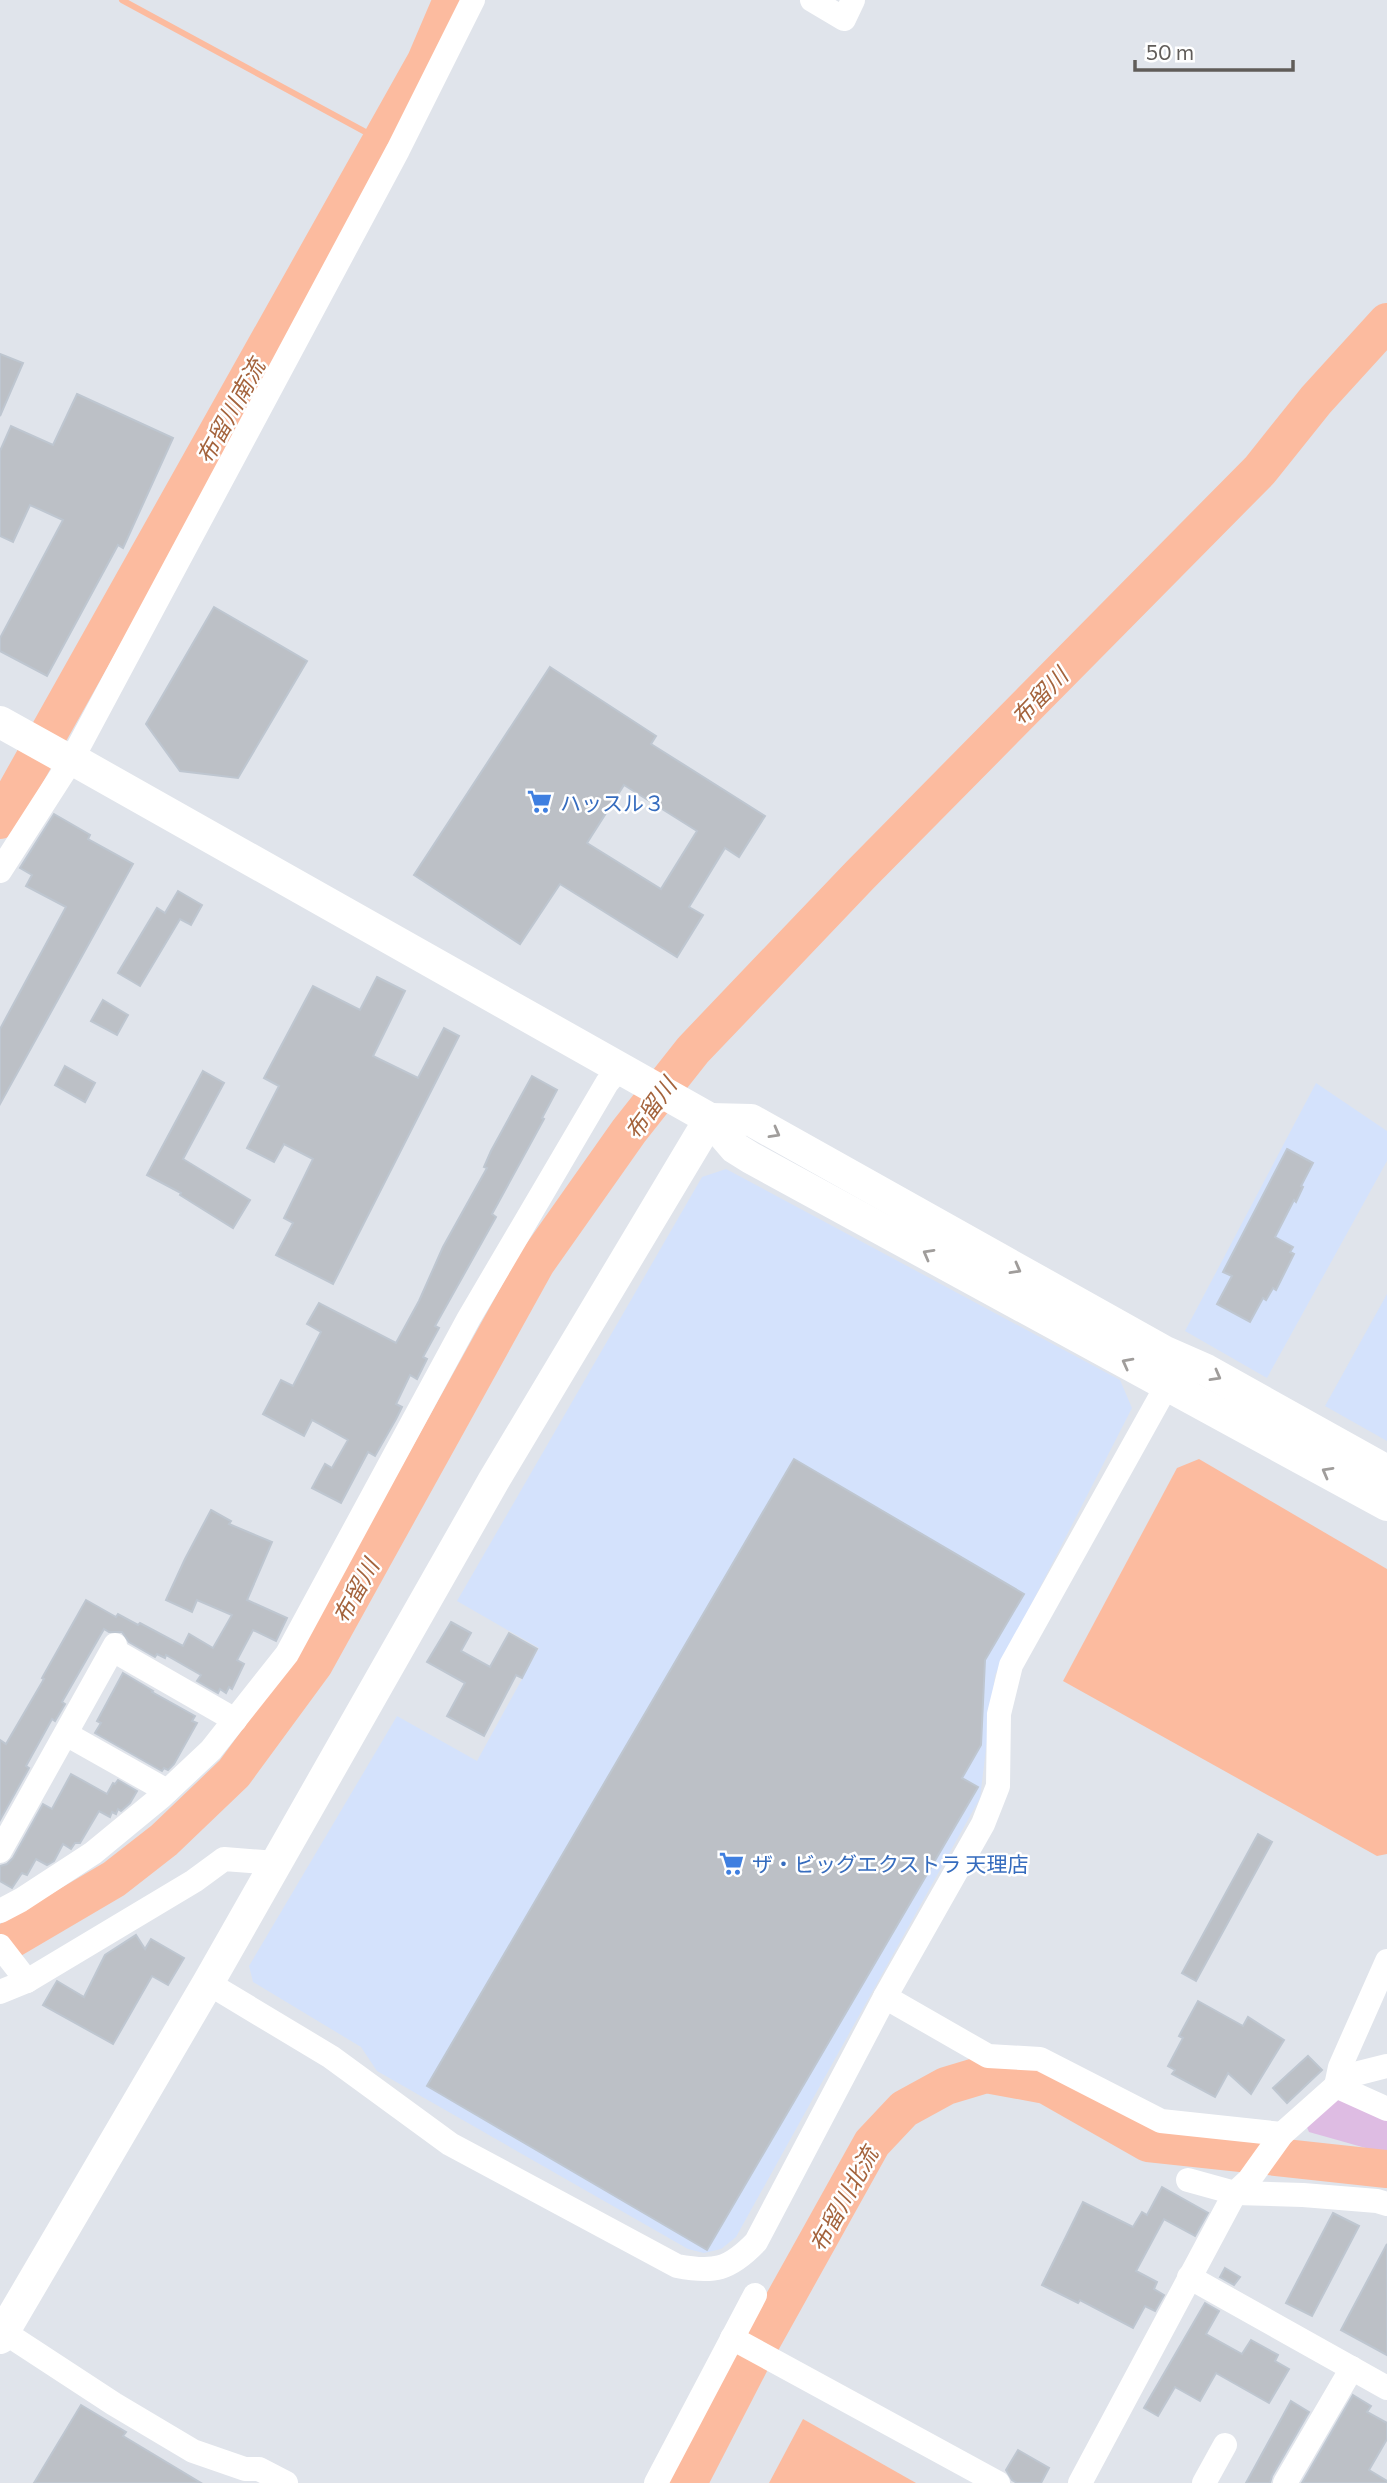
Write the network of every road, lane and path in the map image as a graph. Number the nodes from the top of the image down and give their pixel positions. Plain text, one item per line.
1 (473, 0) edge
2 (812, 0) edge
3 (853, 0) edge
4 (0, 722) edge
5 (68, 758) junction
6 (0, 871) edge
7 (627, 1073) junction
8 (704, 1116) junction
9 (1175, 1372) junction
10 (1387, 1471) edge
11 (1387, 1504) edge
12 (235, 1720) junction
13 (66, 1734) junction
14 (167, 1791) junction
15 (0, 1852) edge
16 (276, 1863) junction
17 (0, 1911) edge
18 (0, 1946) edge
19 (1387, 1961) edge
20 (24, 1977) junction
21 (208, 1983) junction
22 (0, 1992) edge
23 (885, 1997) junction
24 (1387, 2066) edge
25 (1336, 2086) junction
26 (1387, 2109) edge
27 (1279, 2138) junction
28 (1188, 2180) dead end
29 (1242, 2186) junction
30 (1387, 2204) edge
31 (1189, 2277) junction
32 (755, 2295) dead end
33 (2, 2335) edge
34 (732, 2338) junction
35 (1352, 2368) junction
36 (1387, 2388) edge
37 (1226, 2445) dead end
38 (286, 2483) edge
39 (656, 2483) edge
40 (998, 2483) edge
41 (1080, 2483) edge
42 (1204, 2483) edge
43 (1285, 2483) edge

1 - 5 street
2 - 3 street
4 - 5 street
5 - 6 street
5 - 7 street
7 - 8 street
7 - 12 street
8 - 9 street
8 - 16 street
9 -> 10 street
11 -> 9 street
9 - 23 street
12 - 13 street
12 - 14 street
13 - 14 street
13 - 15 street
14 - 17 street
16 - 20 street
16 - 21 street
18 - 20 street
19 - 25 street
20 - 22 street
21 - 23 street
21 - 33 street
23 - 27 street
24 - 25 street
25 - 26 street
25 - 27 street
27 - 29 street
28 - 29 street
29 - 30 street
29 - 31 street
31 - 35 street
31 - 41 street
32 - 34 street
33 - 38 street
34 - 39 street
34 - 40 street
35 - 36 street
35 - 43 street
37 - 42 street

